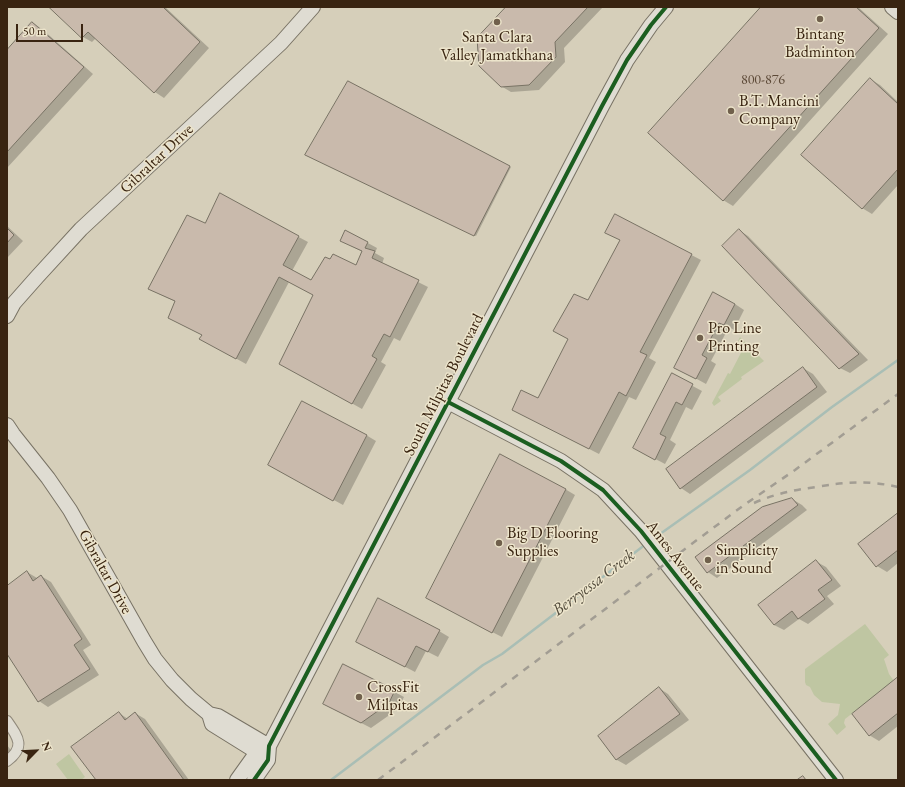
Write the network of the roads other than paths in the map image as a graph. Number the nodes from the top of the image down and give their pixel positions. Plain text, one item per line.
1 (313, 7) edge
2 (666, 7) edge
3 (892, 7) edge
4 (898, 12) edge
5 (7, 316) edge
6 (448, 402) junction
7 (7, 425) edge
8 (7, 721) edge
9 (265, 753) junction
10 (7, 761) edge
11 (237, 780) edge
12 (254, 780) edge
13 (836, 780) edge

1 - 5 street, Gibraltar Drive
2 - 6 street, South Milpitas Boulevard
3 - 4 street
6 - 9 street, South Milpitas Boulevard
6 - 13 street, Ames Avenue
7 - 9 street, Gibraltar Drive
8 - 10 street
9 - 11 street, South Milpitas Boulevard
9 - 12 street, South Milpitas Boulevard

